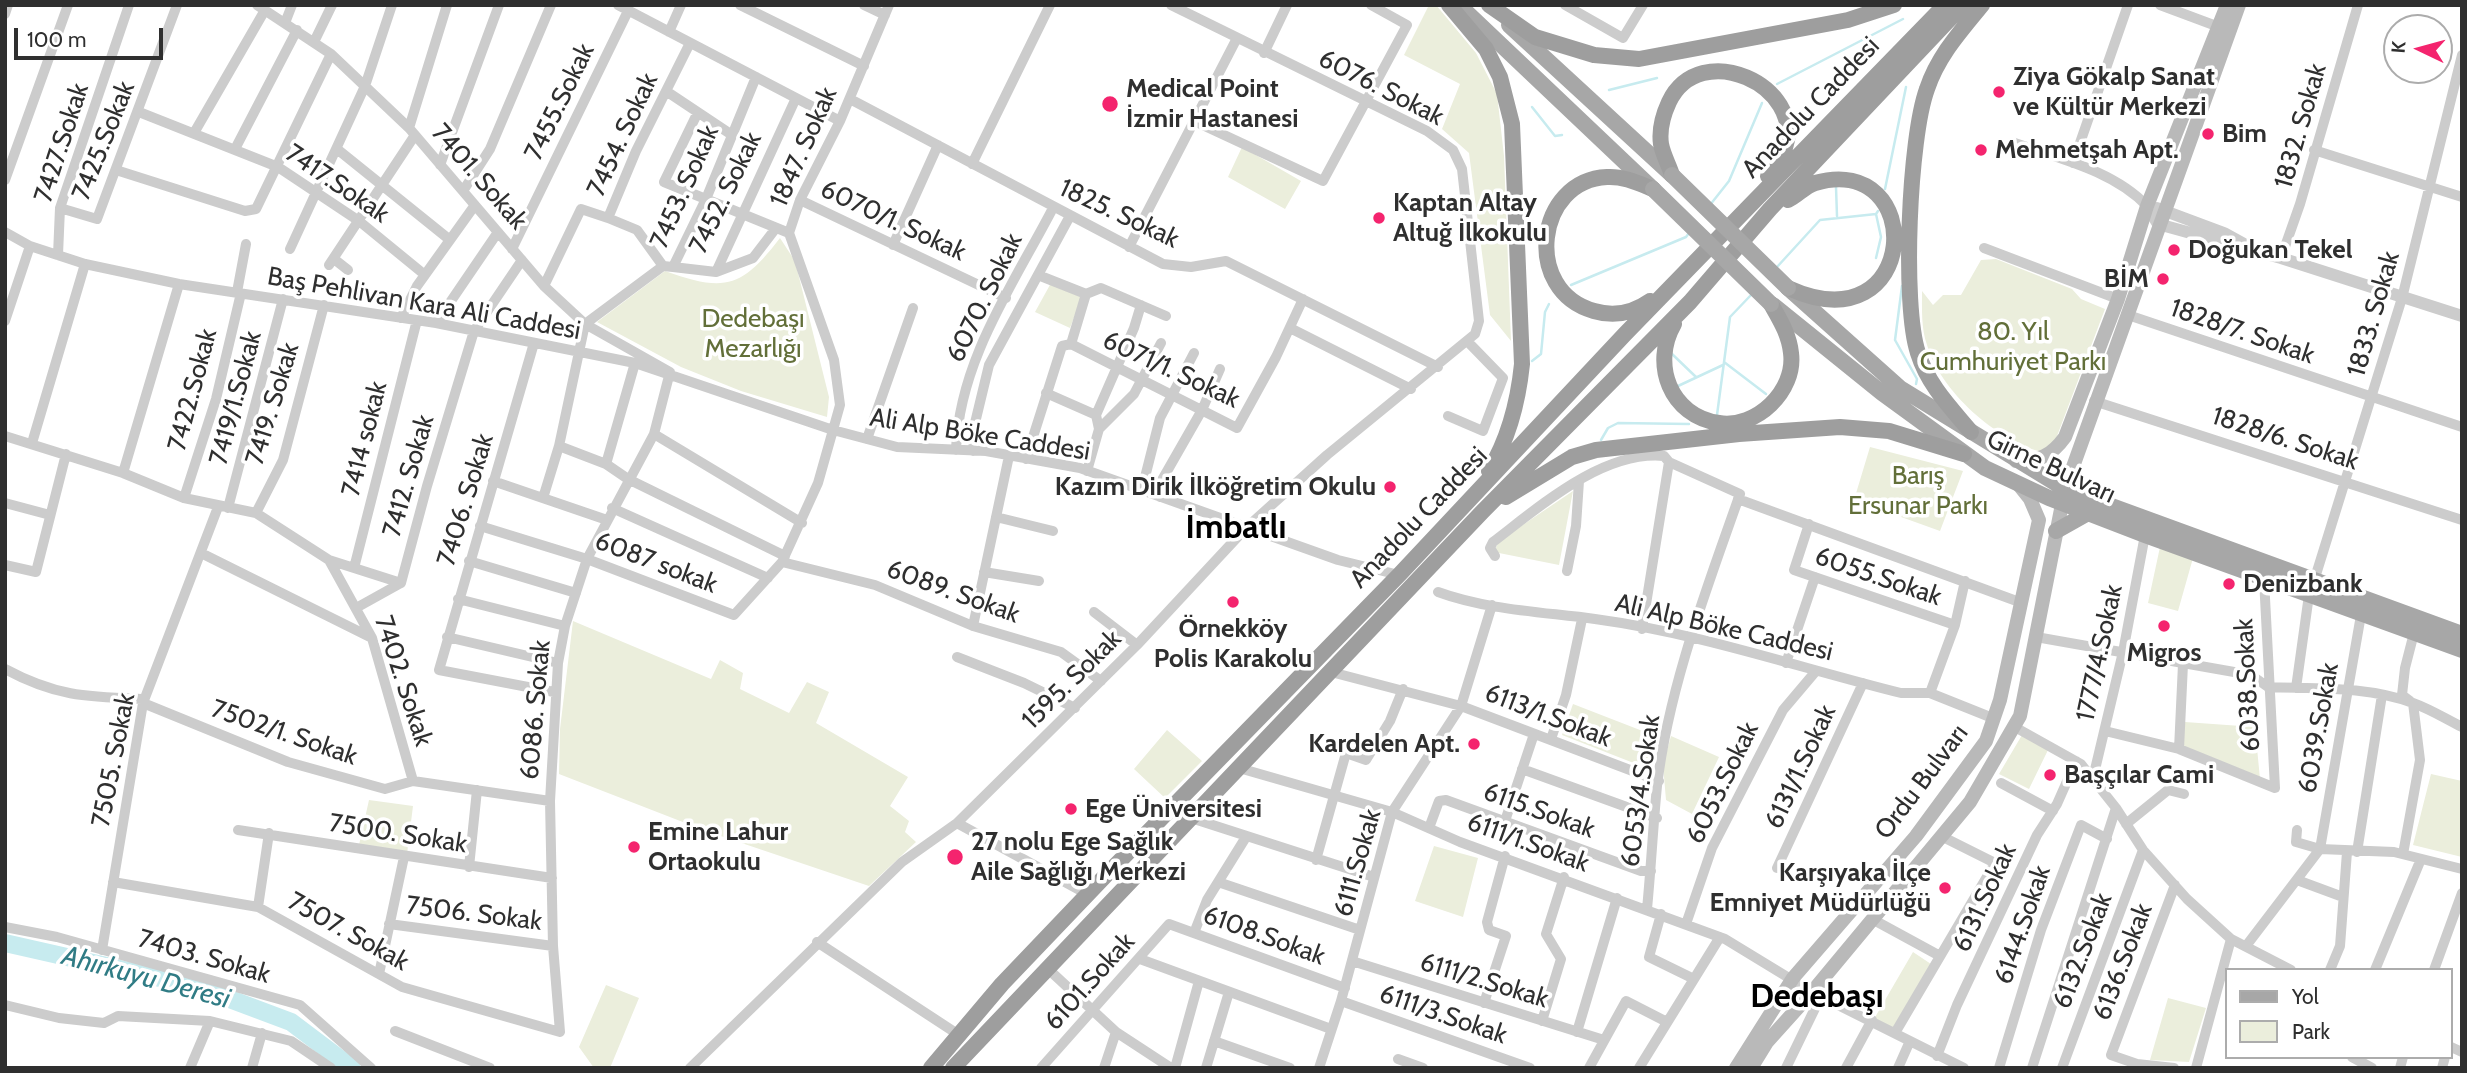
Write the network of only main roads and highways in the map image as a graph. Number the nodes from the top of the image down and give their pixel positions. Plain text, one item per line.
1 (1449, 5) edge
2 (1459, 5) edge
3 (1488, 5) edge
4 (1894, 5) edge
5 (1945, 5) edge
6 (1963, 5) edge
7 (1982, 5) edge
8 (2227, 5) edge
9 (2239, 5) edge
10 (1672, 175) junction
11 (1653, 189) junction
12 (1758, 198) junction
13 (1770, 209) junction
14 (1677, 280) junction
15 (1788, 288) junction
16 (1690, 302) junction
17 (1770, 304) junction
18 (1971, 432) junction
19 (1964, 454) junction
20 (2014, 461) junction
21 (2018, 484) junction
22 (2064, 496) junction
23 (1474, 497) junction
24 (1483, 511) junction
25 (2088, 513) junction
26 (2056, 531) junction
27 (2312, 588) junction
28 (2438, 625) junction
29 (2414, 633) junction
30 (2462, 634) edge
31 (2462, 650) edge
32 (931, 1068) edge
33 (953, 1068) edge
34 (1735, 1068) edge
35 (1751, 1068) edge

1 - 23 highway
2 - 11 main road, Girne Bulvarı
3 - 4 highway
3 - 10 main road, Girne Bulvarı
5 - 12 highway, Anadolu Caddesi
6 - 13 highway, Anadolu Caddesi
7 - 18 highway
8 - 20 main road
9 - 22 main road, Ordu Bulvarı
10 - 12 highway
10 - 15 main road, Girne Bulvarı, bridge
11 - 14 highway
11 - 17 main road, Girne Bulvarı, bridge
12 - 14 highway, Anadolu Caddesi
13 - 15 highway
13 - 16 highway, Anadolu Caddesi
14 - 23 highway, Anadolu Caddesi
15 - 18 main road, Girne Bulvarı
16 - 17 highway
16 - 24 highway, Anadolu Caddesi
17 - 19 main road, Girne Bulvarı
18 - 20 main road, Girne Bulvarı
19 - 21 main road, Girne Bulvarı
19 - 24 highway
20 - 22 main road, Girne Bulvarı
21 - 22 main road, Girne Bulvarı
21 - 34 main road, Ordu Bulvarı
22 - 25 main road, Girne Bulvarı
22 - 26 main road, Ordu Bulvarı
22 - 27 main road, Girne Bulvarı
23 - 32 highway, Anadolu Caddesi
24 - 33 highway, Anadolu Caddesi
25 - 26 main road
25 - 27 main road, Girne Bulvarı
26 - 35 main road, Ordu Bulvarı
27 - 28 main road, Girne Bulvarı
27 - 29 main road, Girne Bulvarı
28 - 29 main road
28 - 30 main road, Girne Bulvarı
29 - 31 main road, Girne Bulvarı

